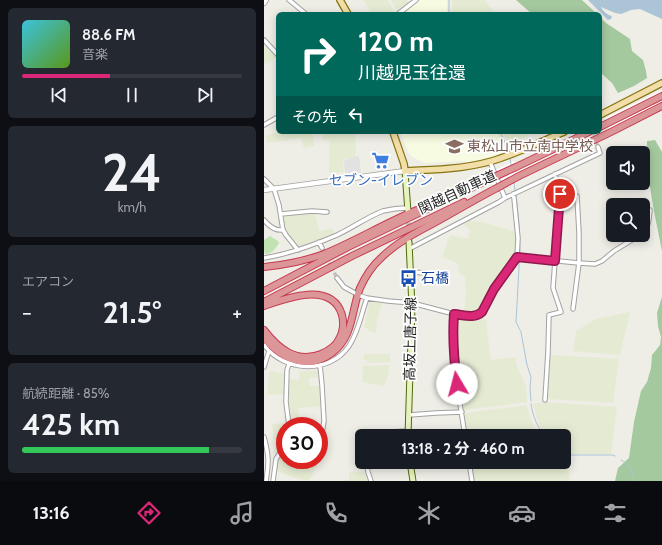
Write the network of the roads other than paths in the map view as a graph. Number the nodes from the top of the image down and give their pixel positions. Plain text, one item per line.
1 (266, 0) edge
2 (289, 0) edge
3 (340, 0) edge
4 (416, 0) edge
5 (264, 3) edge
6 (304, 12) edge
7 (347, 12) edge
8 (401, 12) edge
9 (264, 40) edge
10 (276, 53) edge
11 (662, 83) edge
12 (662, 96) edge
13 (662, 106) edge
14 (602, 114) edge
15 (276, 118) edge
16 (264, 125) edge
17 (602, 126) edge
18 (394, 134) edge
19 (559, 134) edge
20 (585, 134) edge
21 (598, 147) dead end
22 (492, 161) junction
23 (405, 171) junction
24 (555, 174) junction
25 (264, 179) edge
26 (494, 188) junction
27 (274, 189) junction
28 (264, 190) edge
29 (515, 193) junction
30 (577, 196) dead end
31 (451, 197) junction
32 (505, 198) junction
33 (407, 210) joint
34 (327, 212) dead end
35 (281, 214) junction
36 (264, 220) edge
37 (283, 230) junction
38 (319, 242) junction
39 (409, 242) tunnel mouth
40 (629, 242) edge
41 (322, 248) tunnel mouth
42 (409, 249) junction
43 (298, 250) junction
44 (519, 257) junction
45 (264, 258) edge
46 (555, 261) junction
47 (579, 263) junction
48 (264, 267) edge
49 (410, 272) junction
50 (427, 272) dead end
51 (337, 278) tunnel mouth
52 (264, 292) edge
53 (355, 293) dead end
54 (362, 296) dead end
55 (366, 298) junction
56 (264, 302) edge
57 (412, 303) junction
58 (264, 306) edge
59 (573, 309) dead end
60 (454, 314) junction
61 (264, 330) edge
62 (264, 337) edge
63 (264, 345) edge
64 (268, 351) junction
65 (289, 364) junction
66 (320, 365) junction
67 (264, 367) edge
68 (545, 400) dead end
69 (462, 412) junction
70 (409, 415) junction
71 (288, 417) edge
72 (324, 417) edge
73 (408, 429) edge
74 (464, 429) edge
75 (264, 437) edge
76 (276, 459) edge
77 (367, 469) edge
78 (411, 469) edge
79 (470, 469) edge
80 (266, 481) edge
81 (273, 481) edge
82 (371, 481) edge
83 (413, 481) edge
84 (472, 481) edge

1 - 5 street
2 - 6 street
3 - 7 main road
4 - 8 street
9 - 10 street
11 - 14 main road
12 - 17 highway
13 - 26 highway, 関越自動車道, bridge
15 - 16 street
18 - 23 main road
19 - 22 main road
20 - 31 highway, 関越自動車道, bridge
21 - 24 street
22 - 23 main road
22 - 32 street
23 - 27 street
23 - 33 main road
24 - 29 street
24 - 46 street
25 - 27 street
26 - 56 highway, 関越自動車道
26 - 62 highway
27 - 28 street
27 - 35 street
29 - 32 street
29 - 44 street
30 - 47 street
31 - 48 highway
31 - 52 highway, 関越自動車道
32 - 42 street
33 - 38 street
34 - 35 street
35 - 37 street
36 - 37 street
37 - 43 street
38 - 41 street
38 - 43 street
39 - 42 main road, 高坂上唐子線
40 - 47 street
42 - 49 main road, 高坂上唐子線
43 - 45 street
44 - 46 street
44 - 60 street
46 - 47 street
46 - 68 street
47 - 59 street
49 - 50 street
49 - 57 main road, 高坂上唐子線
51 - 53 street
54 - 55 street
55 - 57 street
55 - 66 street
57 - 60 street
57 - 70 main road, 高坂上唐子線
58 - 61 highway
60 - 69 street
63 - 64 street
64 - 65 street
64 - 67 street
65 - 66 street
65 - 71 street
66 - 72 street
69 - 70 street
69 - 74 street
70 - 73 main road, 高坂上唐子線
75 - 80 street
76 - 81 street
77 - 82 street
78 - 83 main road
79 - 84 street

